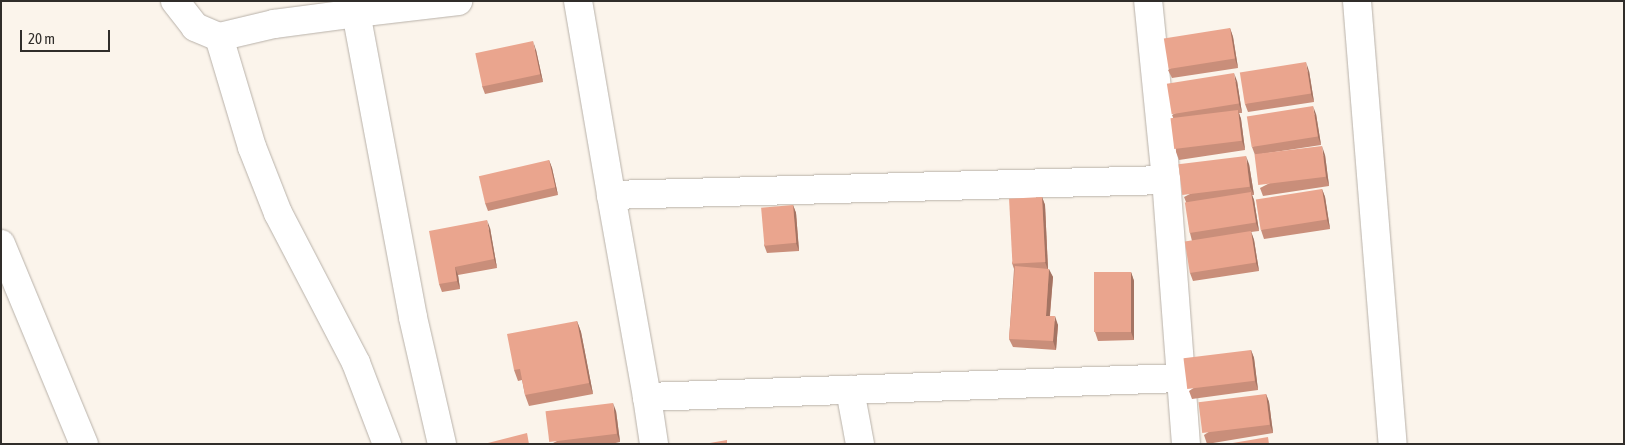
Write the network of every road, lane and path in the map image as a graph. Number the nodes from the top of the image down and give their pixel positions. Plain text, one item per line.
1 (174, 1) edge
2 (458, 1) edge
3 (578, 1) edge
4 (1148, 1) edge
5 (1357, 1) edge
6 (356, 13) junction
7 (220, 37) junction
8 (1166, 180) junction
9 (611, 195) junction
10 (1, 244) edge
11 (1182, 378) junction
12 (850, 390) junction
13 (647, 397) junction
14 (84, 444) edge
15 (387, 444) edge
16 (442, 444) edge
17 (654, 444) edge
18 (860, 444) edge
19 (1186, 444) edge
20 (1393, 444) edge

1 - 7 street
2 - 6 street
3 - 9 street
4 - 8 street
5 - 20 street
6 - 7 street
6 - 16 street
7 - 15 street
8 - 9 street
8 - 11 street
9 - 13 street
10 - 14 street
11 - 12 street
11 - 19 street
12 - 13 street
12 - 18 street
13 - 17 street

